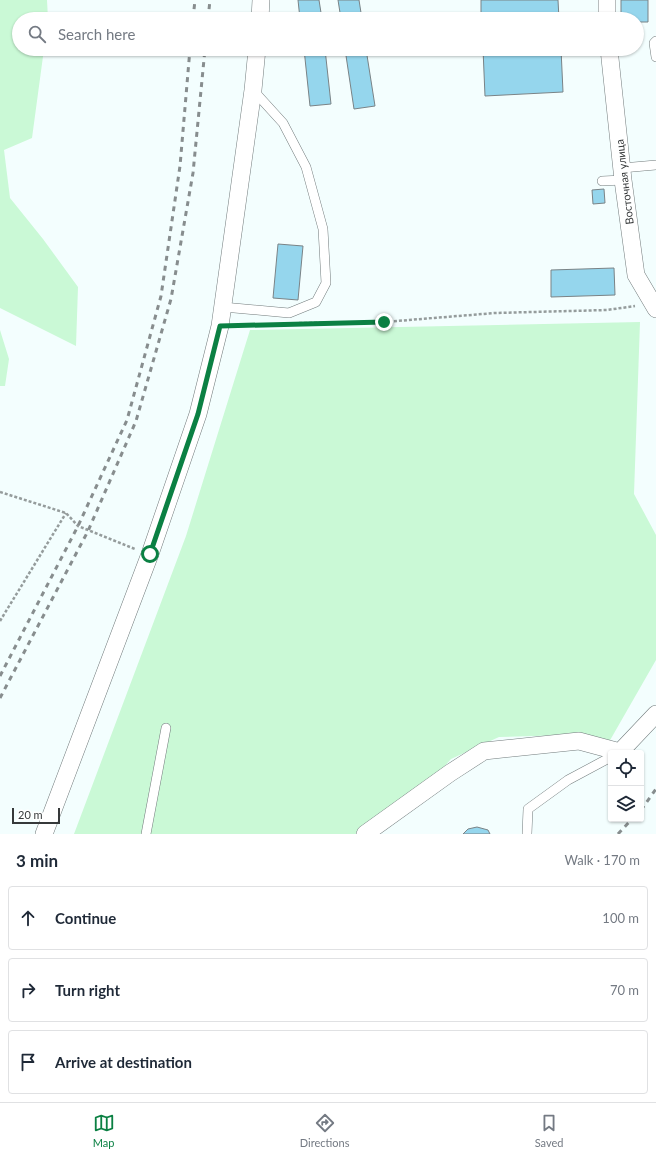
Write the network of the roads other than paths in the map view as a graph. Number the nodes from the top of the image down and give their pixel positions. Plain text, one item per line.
1 (261, 0) edge
2 (607, 0) edge
3 (260, 12) edge
4 (607, 12) edge
5 (656, 41) edge
6 (256, 56) edge
7 (610, 56) edge
8 (656, 57) edge
9 (253, 90) junction
10 (656, 165) edge
11 (623, 174) junction
12 (602, 181) dead end
13 (654, 306) edge
14 (223, 307) junction
15 (656, 714) edge
16 (166, 728) dead end
17 (621, 750) edge
18 (608, 751) edge
19 (608, 759) edge
20 (44, 834) edge
21 (146, 834) edge
22 (365, 834) edge
23 (527, 834) edge

1 - 3 street
2 - 4 street
5 - 8 lane
6 - 9 street
7 - 11 street, Восточная улица
9 - 14 street
9 - 14 lane
10 - 11 lane
11 - 12 lane
11 - 13 street, Восточная улица
14 - 20 street
15 - 17 street
16 - 21 lane
18 - 22 street
19 - 23 lane

